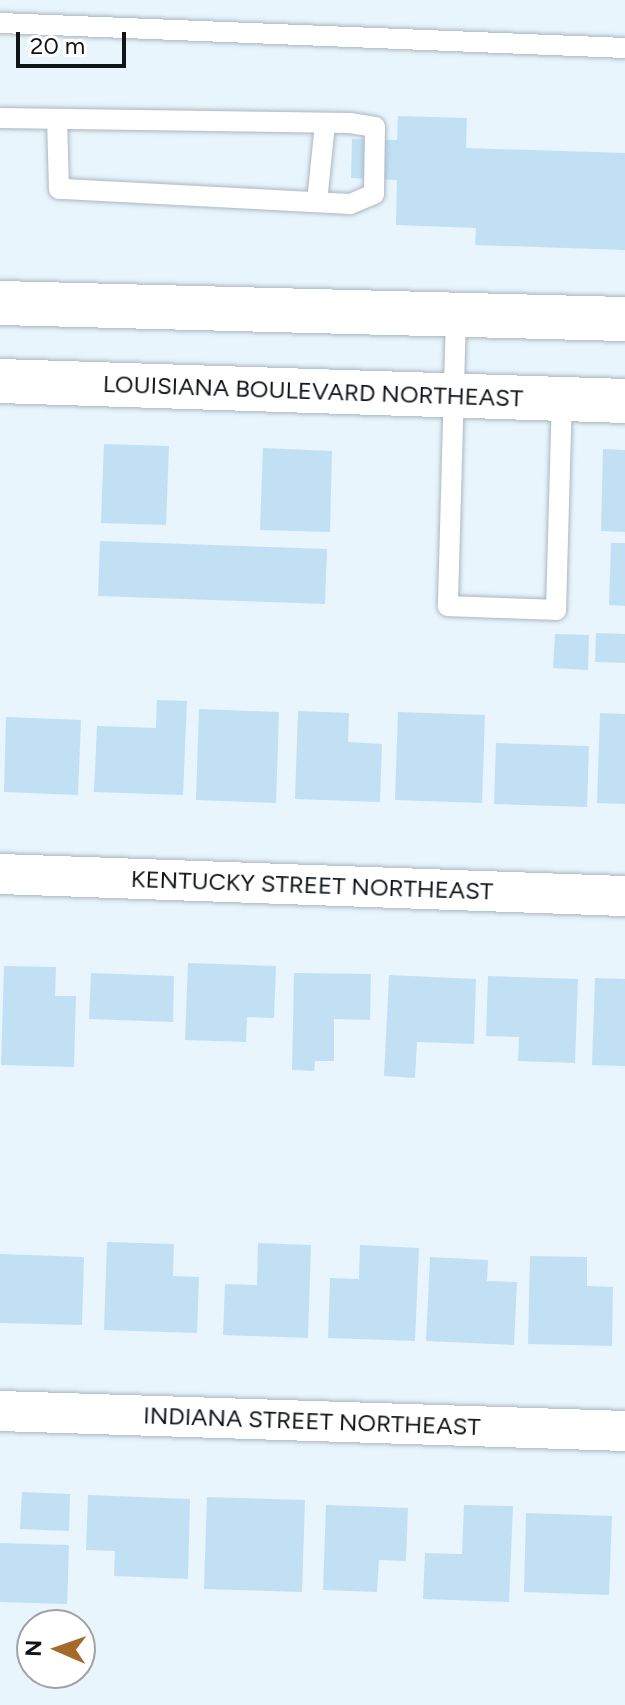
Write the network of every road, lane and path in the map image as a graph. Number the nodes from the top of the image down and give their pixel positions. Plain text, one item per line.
1 (0, 23) edge
2 (625, 48) edge
3 (0, 118) edge
4 (57, 119) junction
5 (325, 123) junction
6 (317, 202) junction
7 (0, 303) edge
8 (456, 315) junction
9 (625, 319) edge
10 (0, 381) edge
11 (453, 395) junction
12 (562, 399) junction
13 (625, 401) edge
14 (0, 874) edge
15 (625, 896) edge
16 (0, 1411) edge
17 (625, 1431) edge

1 - 2 lane
3 - 4 lane
4 - 5 lane
4 - 6 lane
5 - 6 lane
5 - 6 lane
7 - 8 main road
8 - 9 main road
8 - 11 lane
10 - 11 main road, LOUISIANA BOULEVARD NORTHEAST
11 - 12 main road, LOUISIANA BOULEVARD NORTHEAST
11 - 12 lane
12 - 13 main road, LOUISIANA BOULEVARD NORTHEAST
14 - 15 street, KENTUCKY STREET NORTHEAST
16 - 17 street, INDIANA STREET NORTHEAST

